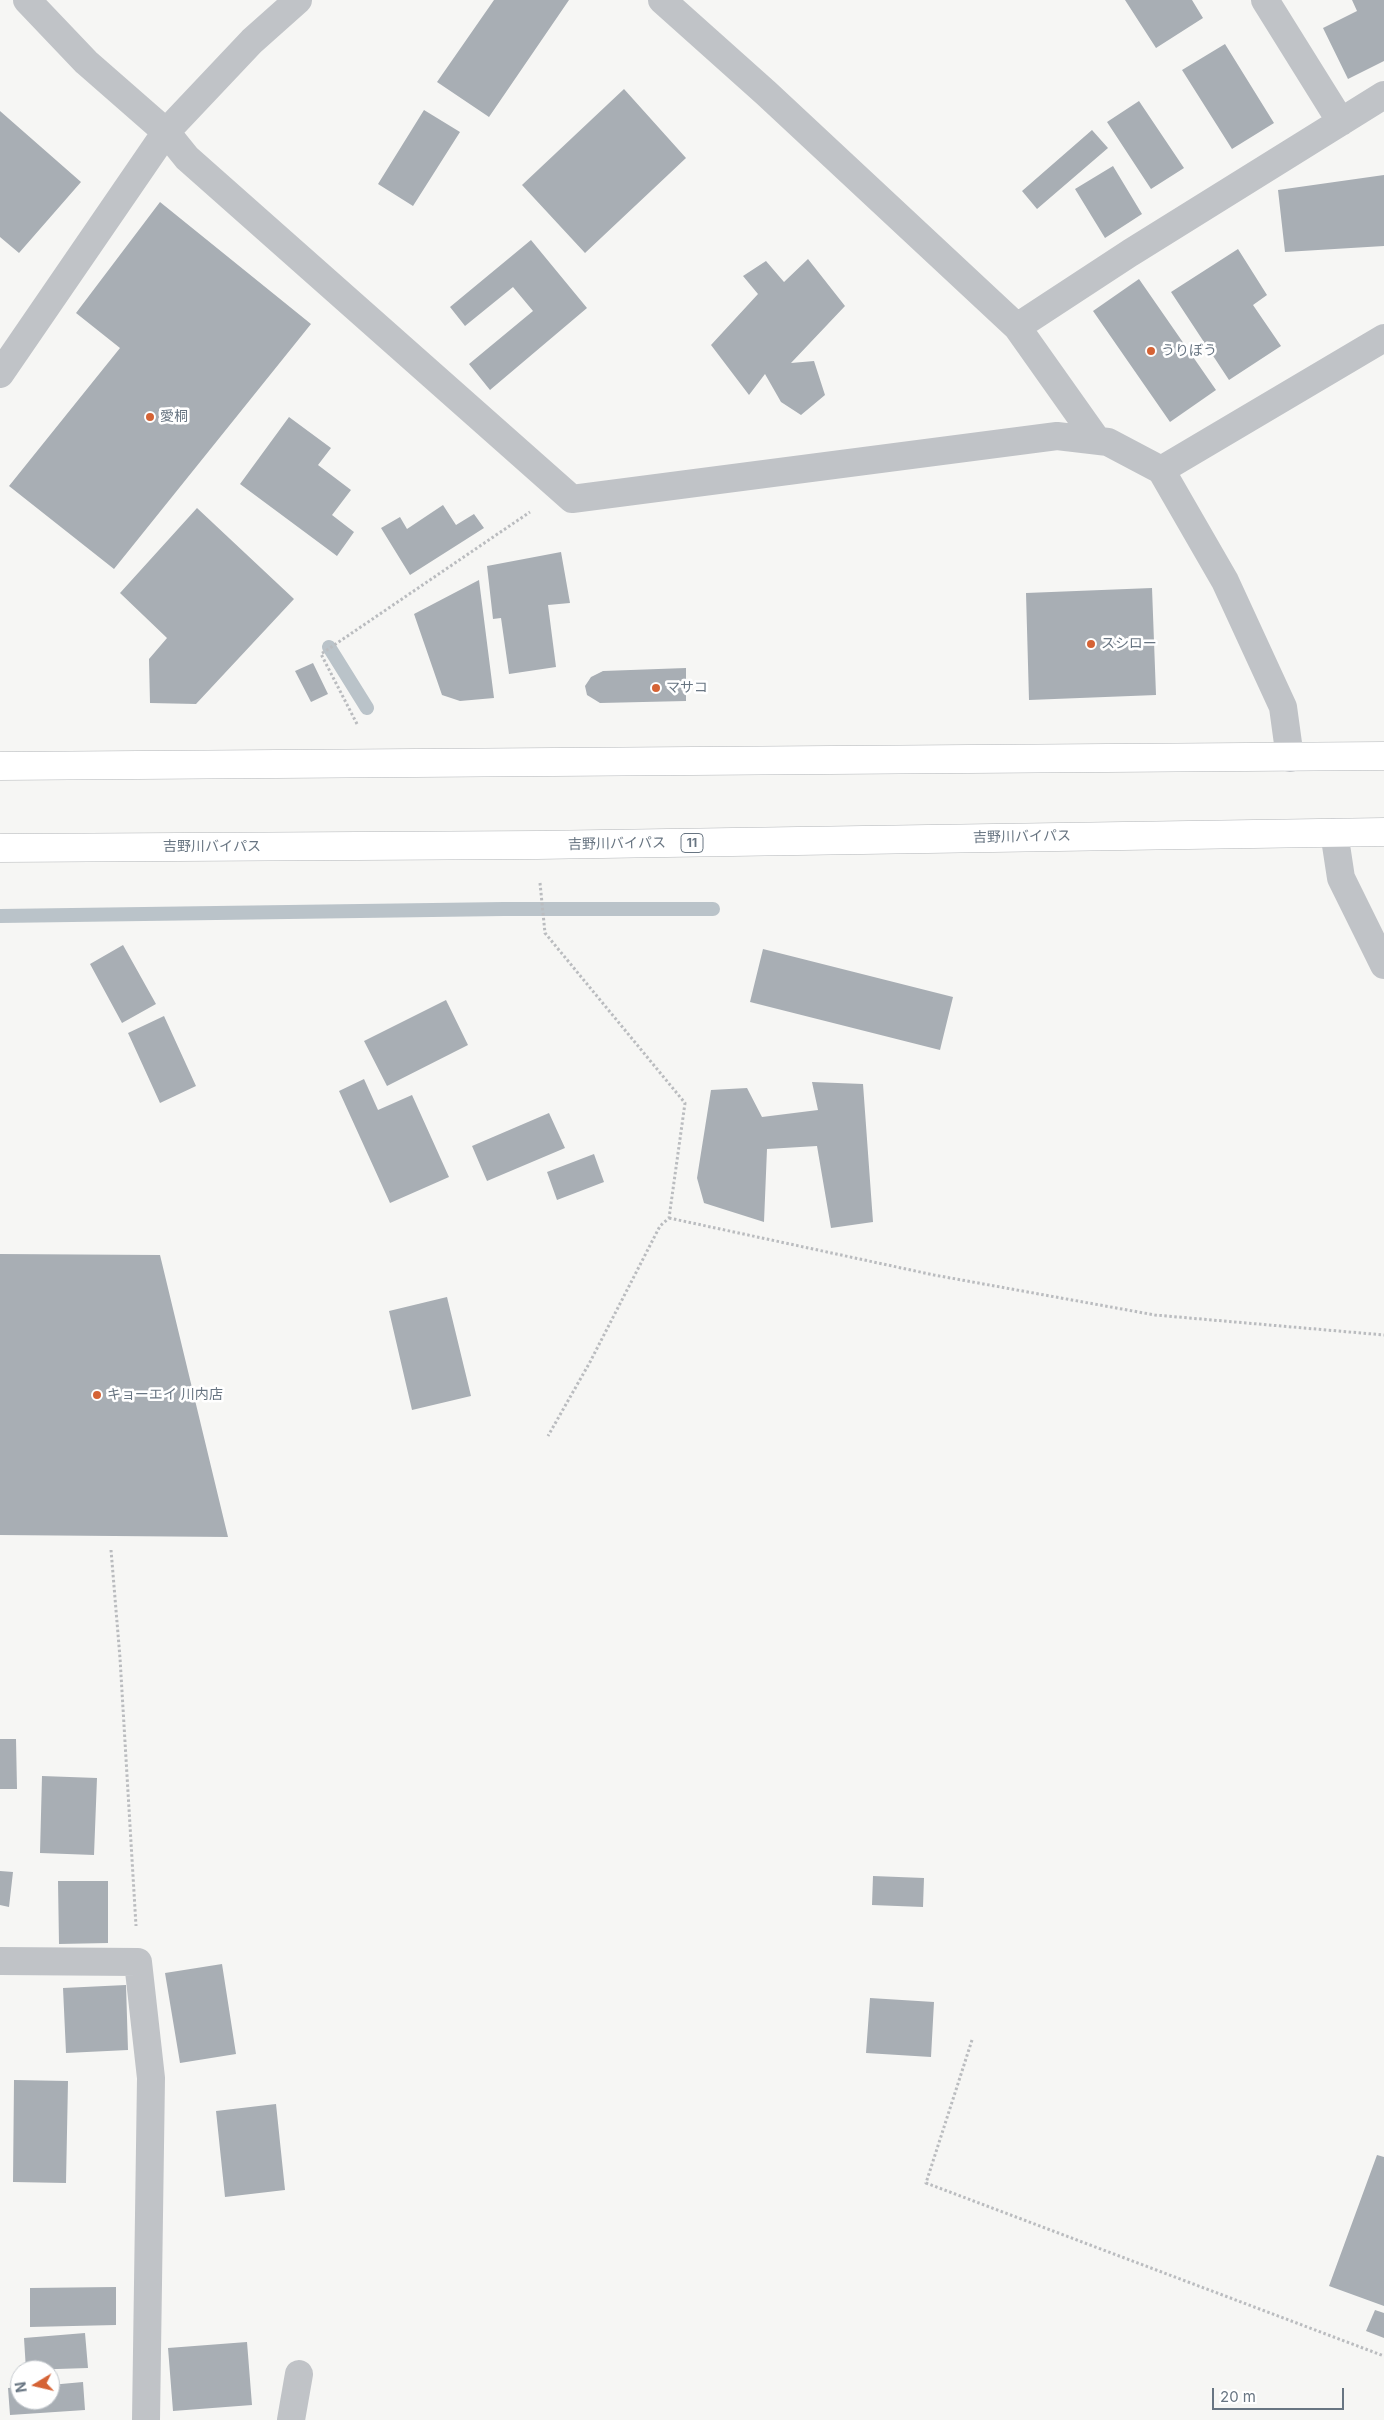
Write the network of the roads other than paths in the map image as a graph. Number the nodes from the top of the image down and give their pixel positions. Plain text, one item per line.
1 (27, 0) edge
2 (298, 0) edge
3 (662, 0) edge
4 (1265, 0) edge
5 (1384, 95) edge
6 (1340, 122) junction
7 (166, 132) junction
8 (1017, 327) junction
9 (1384, 338) edge
10 (0, 374) edge
11 (1096, 440) junction
12 (1161, 470) junction
13 (1384, 756) edge
14 (1290, 758) junction
15 (0, 766) edge
16 (1334, 832) junction
17 (1384, 832) edge
18 (0, 848) edge
19 (1384, 965) edge
20 (0, 1961) edge
21 (299, 2374) dead end
22 (146, 2420) edge
23 (291, 2420) edge

1 - 7 street
2 - 7 street
3 - 8 street
4 - 6 street
5 - 6 street
6 - 8 street
7 - 10 street
7 - 11 street
8 - 11 street
9 - 12 street
11 - 12 street
12 - 14 street
13 - 14 highway
14 - 15 highway
16 - 17 highway, 吉野川バイパス / 11
16 - 18 highway, 吉野川バイパス / 11
16 - 19 street
20 - 22 street
21 - 23 street

